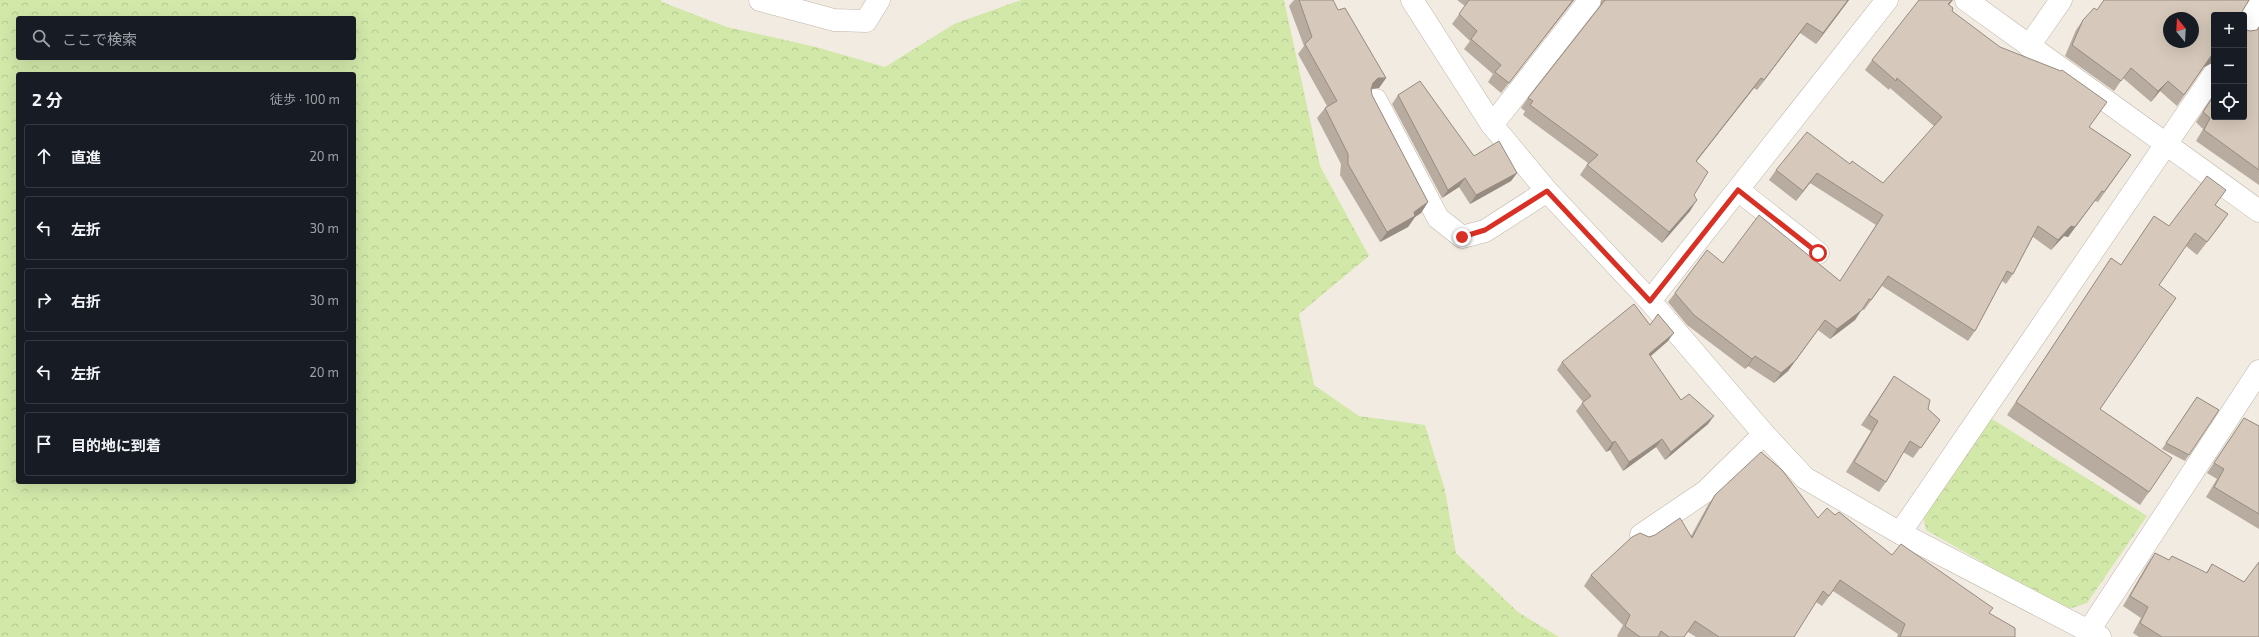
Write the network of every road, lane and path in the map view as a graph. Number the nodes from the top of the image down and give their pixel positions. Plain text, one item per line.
1 (760, 0) edge
2 (879, 0) edge
3 (1412, 0) edge
4 (1590, 0) edge
5 (1887, 0) edge
6 (1966, 0) edge
7 (2061, 0) edge
8 (2259, 6) edge
9 (2247, 24) edge
10 (2029, 46) junction
11 (2211, 79) edge
12 (1376, 100) edge
13 (1492, 125) junction
14 (2167, 146) junction
15 (1738, 190) junction
16 (1547, 191) junction
17 (2259, 211) edge
18 (1818, 253) dead end
19 (1650, 301) junction
20 (2259, 371) edge
21 (1764, 434) junction
22 (1900, 533) junction
23 (1641, 535) edge
24 (2094, 634) edge

1 - 2 street
3 - 13 street
4 - 13 street
5 - 15 street
6 - 10 street
7 - 10 street
8 - 9 street
10 - 14 street
11 - 14 street
12 - 16 street
13 - 16 street
14 - 17 street
14 - 22 street
15 - 18 street
15 - 19 street
16 - 19 street
19 - 21 street
20 - 24 street
21 - 22 street
21 - 23 street
22 - 24 street

